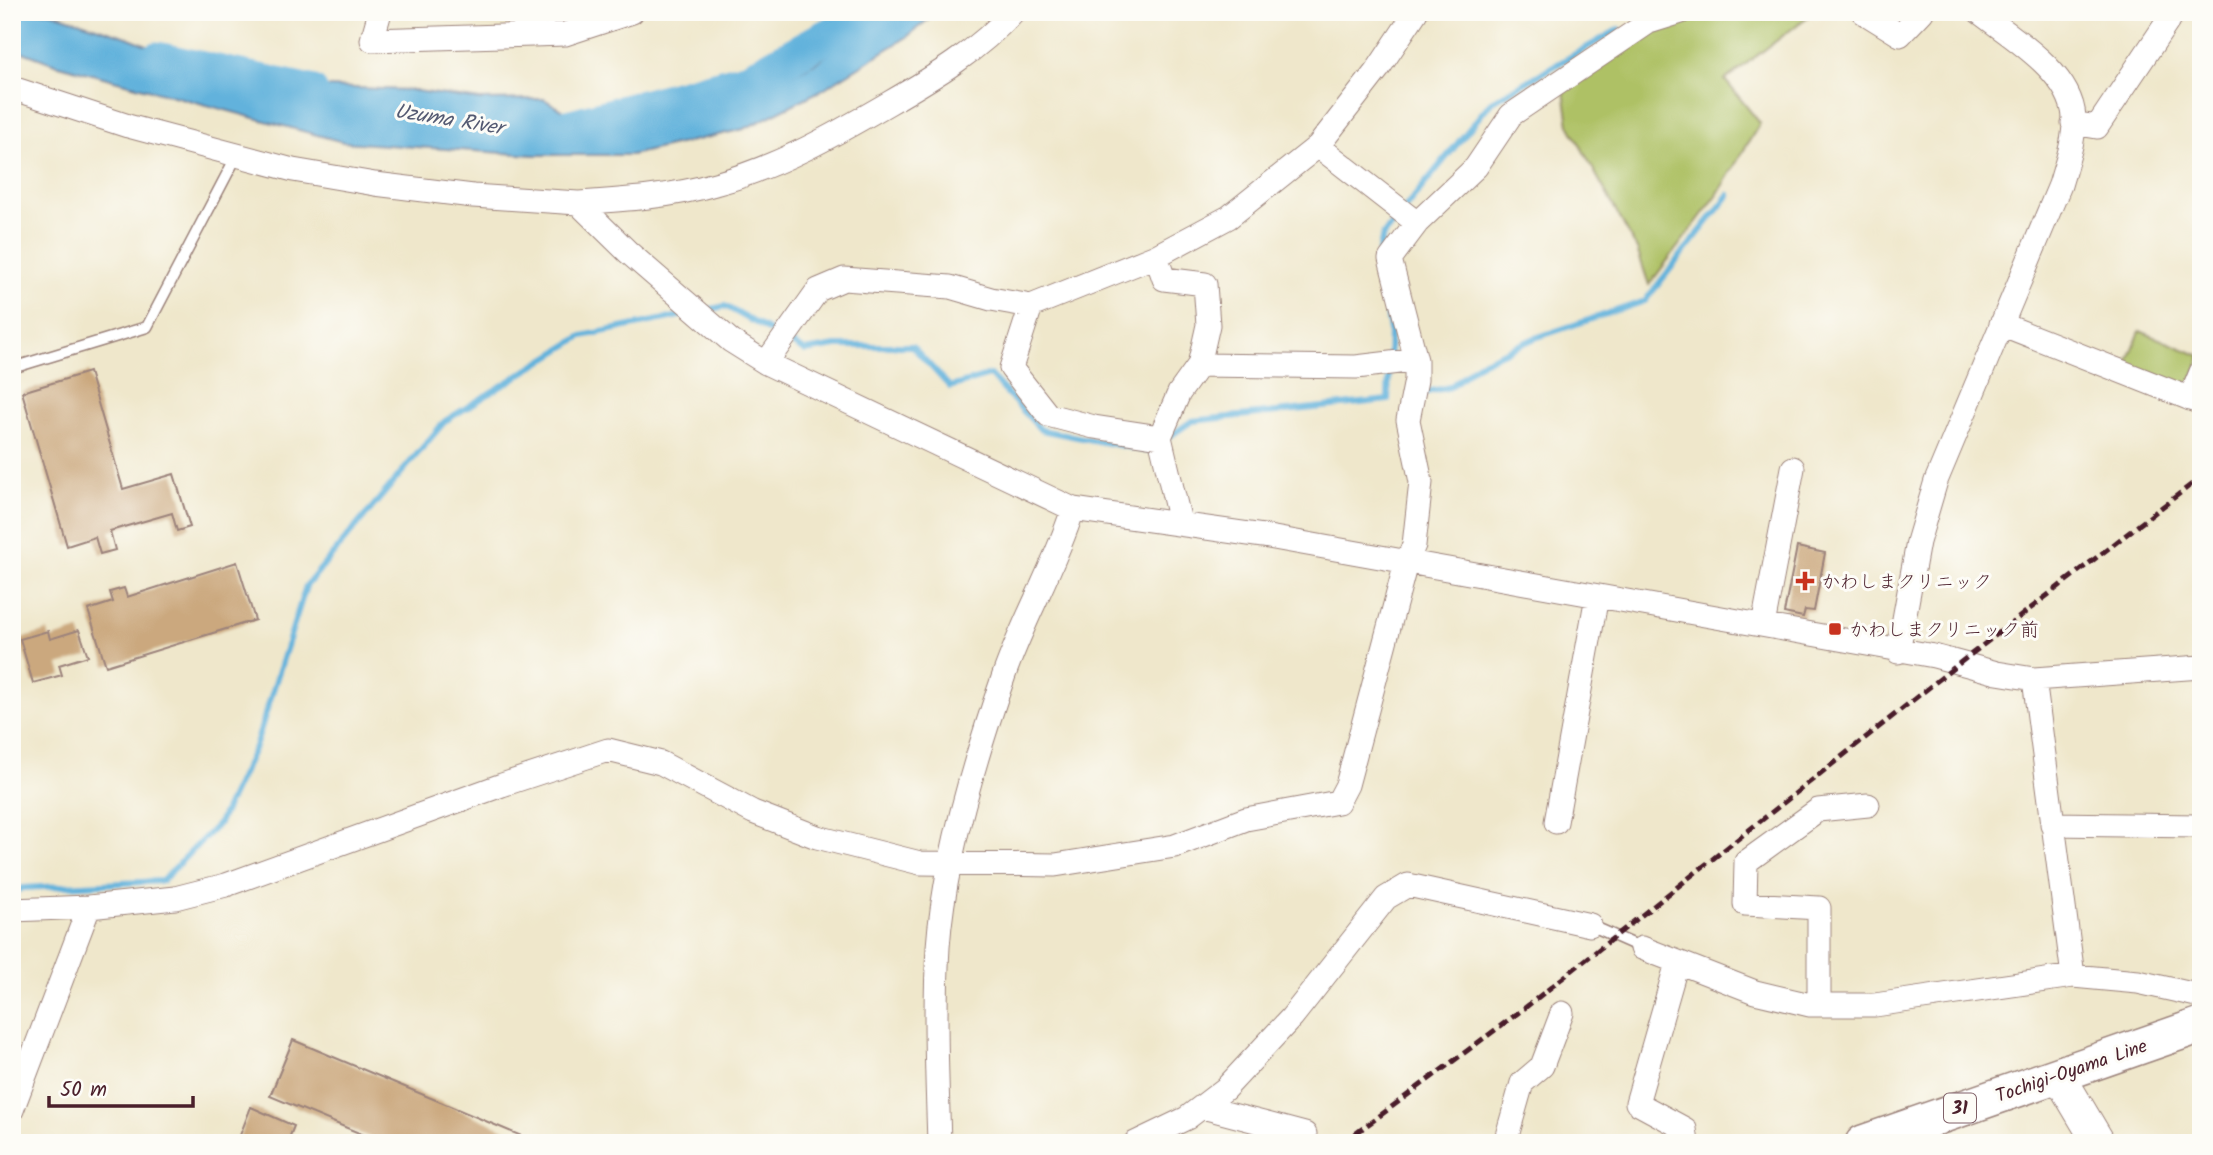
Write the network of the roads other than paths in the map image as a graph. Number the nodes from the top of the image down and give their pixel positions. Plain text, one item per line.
1 (380, 12) edge
2 (632, 12) edge
3 (1013, 12) edge
4 (1416, 12) edge
5 (1681, 12) edge
6 (1863, 12) edge
7 (1922, 12) edge
8 (1979, 12) edge
9 (2174, 12) edge
10 (12, 88) edge
11 (2073, 124) junction
12 (1318, 146) junction
13 (236, 157) junction
14 (578, 203) junction
15 (1417, 223) junction
16 (1156, 256) junction
17 (1031, 306) junction
18 (2001, 324) junction
19 (1416, 360) junction
20 (766, 363) junction
21 (1199, 365) junction
22 (12, 368) edge
23 (2201, 372) edge
24 (2195, 401) edge
25 (1160, 437) junction
26 (1793, 467) dead end
27 (1073, 509) junction
28 (1180, 522) junction
29 (1406, 563) junction
30 (1597, 596) junction
31 (1763, 625) junction
32 (1898, 652) junction
33 (2201, 667) edge
34 (2035, 679) junction
35 (1868, 805) dead end
36 (1556, 822) dead end
37 (2052, 824) junction
38 (2198, 826) dead end
39 (952, 865) junction
40 (89, 907) junction
41 (12, 910) edge
42 (1590, 925) joint
43 (1642, 948) joint
44 (1677, 963) junction
45 (2073, 976) junction
46 (2201, 996) edge
47 (1819, 1005) junction
48 (1562, 1013) dead end
49 (2201, 1025) edge
50 (2058, 1074) junction
51 (1202, 1107) junction
52 (12, 1110) edge
53 (1305, 1134) dead end
54 (939, 1143) edge
55 (1135, 1143) edge
56 (1505, 1143) edge
57 (1687, 1143) edge
58 (1863, 1143) edge
59 (2099, 1143) edge

1 - 2 street
3 - 14 street
4 - 12 street
5 - 15 street
6 - 7 street
8 - 11 street
9 - 11 street
10 - 13 street
11 - 18 street
12 - 15 street
12 - 16 street
13 - 14 street
13 - 22 lane
14 - 20 street
15 - 19 street
16 - 17 street
16 - 21 street
17 - 20 street
17 - 25 street
18 - 24 street
18 - 32 street
19 - 21 street
19 - 29 street
20 - 27 street
21 - 25 street
23 - 24 street
25 - 28 street
26 - 31 street
27 - 28 street
27 - 39 street
28 - 29 street
29 - 30 street
29 - 39 street
30 - 31 street
30 - 36 street
31 - 32 street
32 - 34 street
33 - 34 street
34 - 37 street
35 - 47 street
37 - 38 street
37 - 45 street
39 - 40 street
39 - 54 street
40 - 41 street
40 - 52 street
42 - 43 lane
42 - 51 street
43 - 44 street
44 - 47 street
44 - 57 street
45 - 46 street
45 - 47 street
48 - 56 street
49 - 50 main road, Tochigi-Oyama Line / 31
50 - 58 main road, Tochigi-Oyama Line / 31
50 - 59 street
51 - 53 street
51 - 55 street

